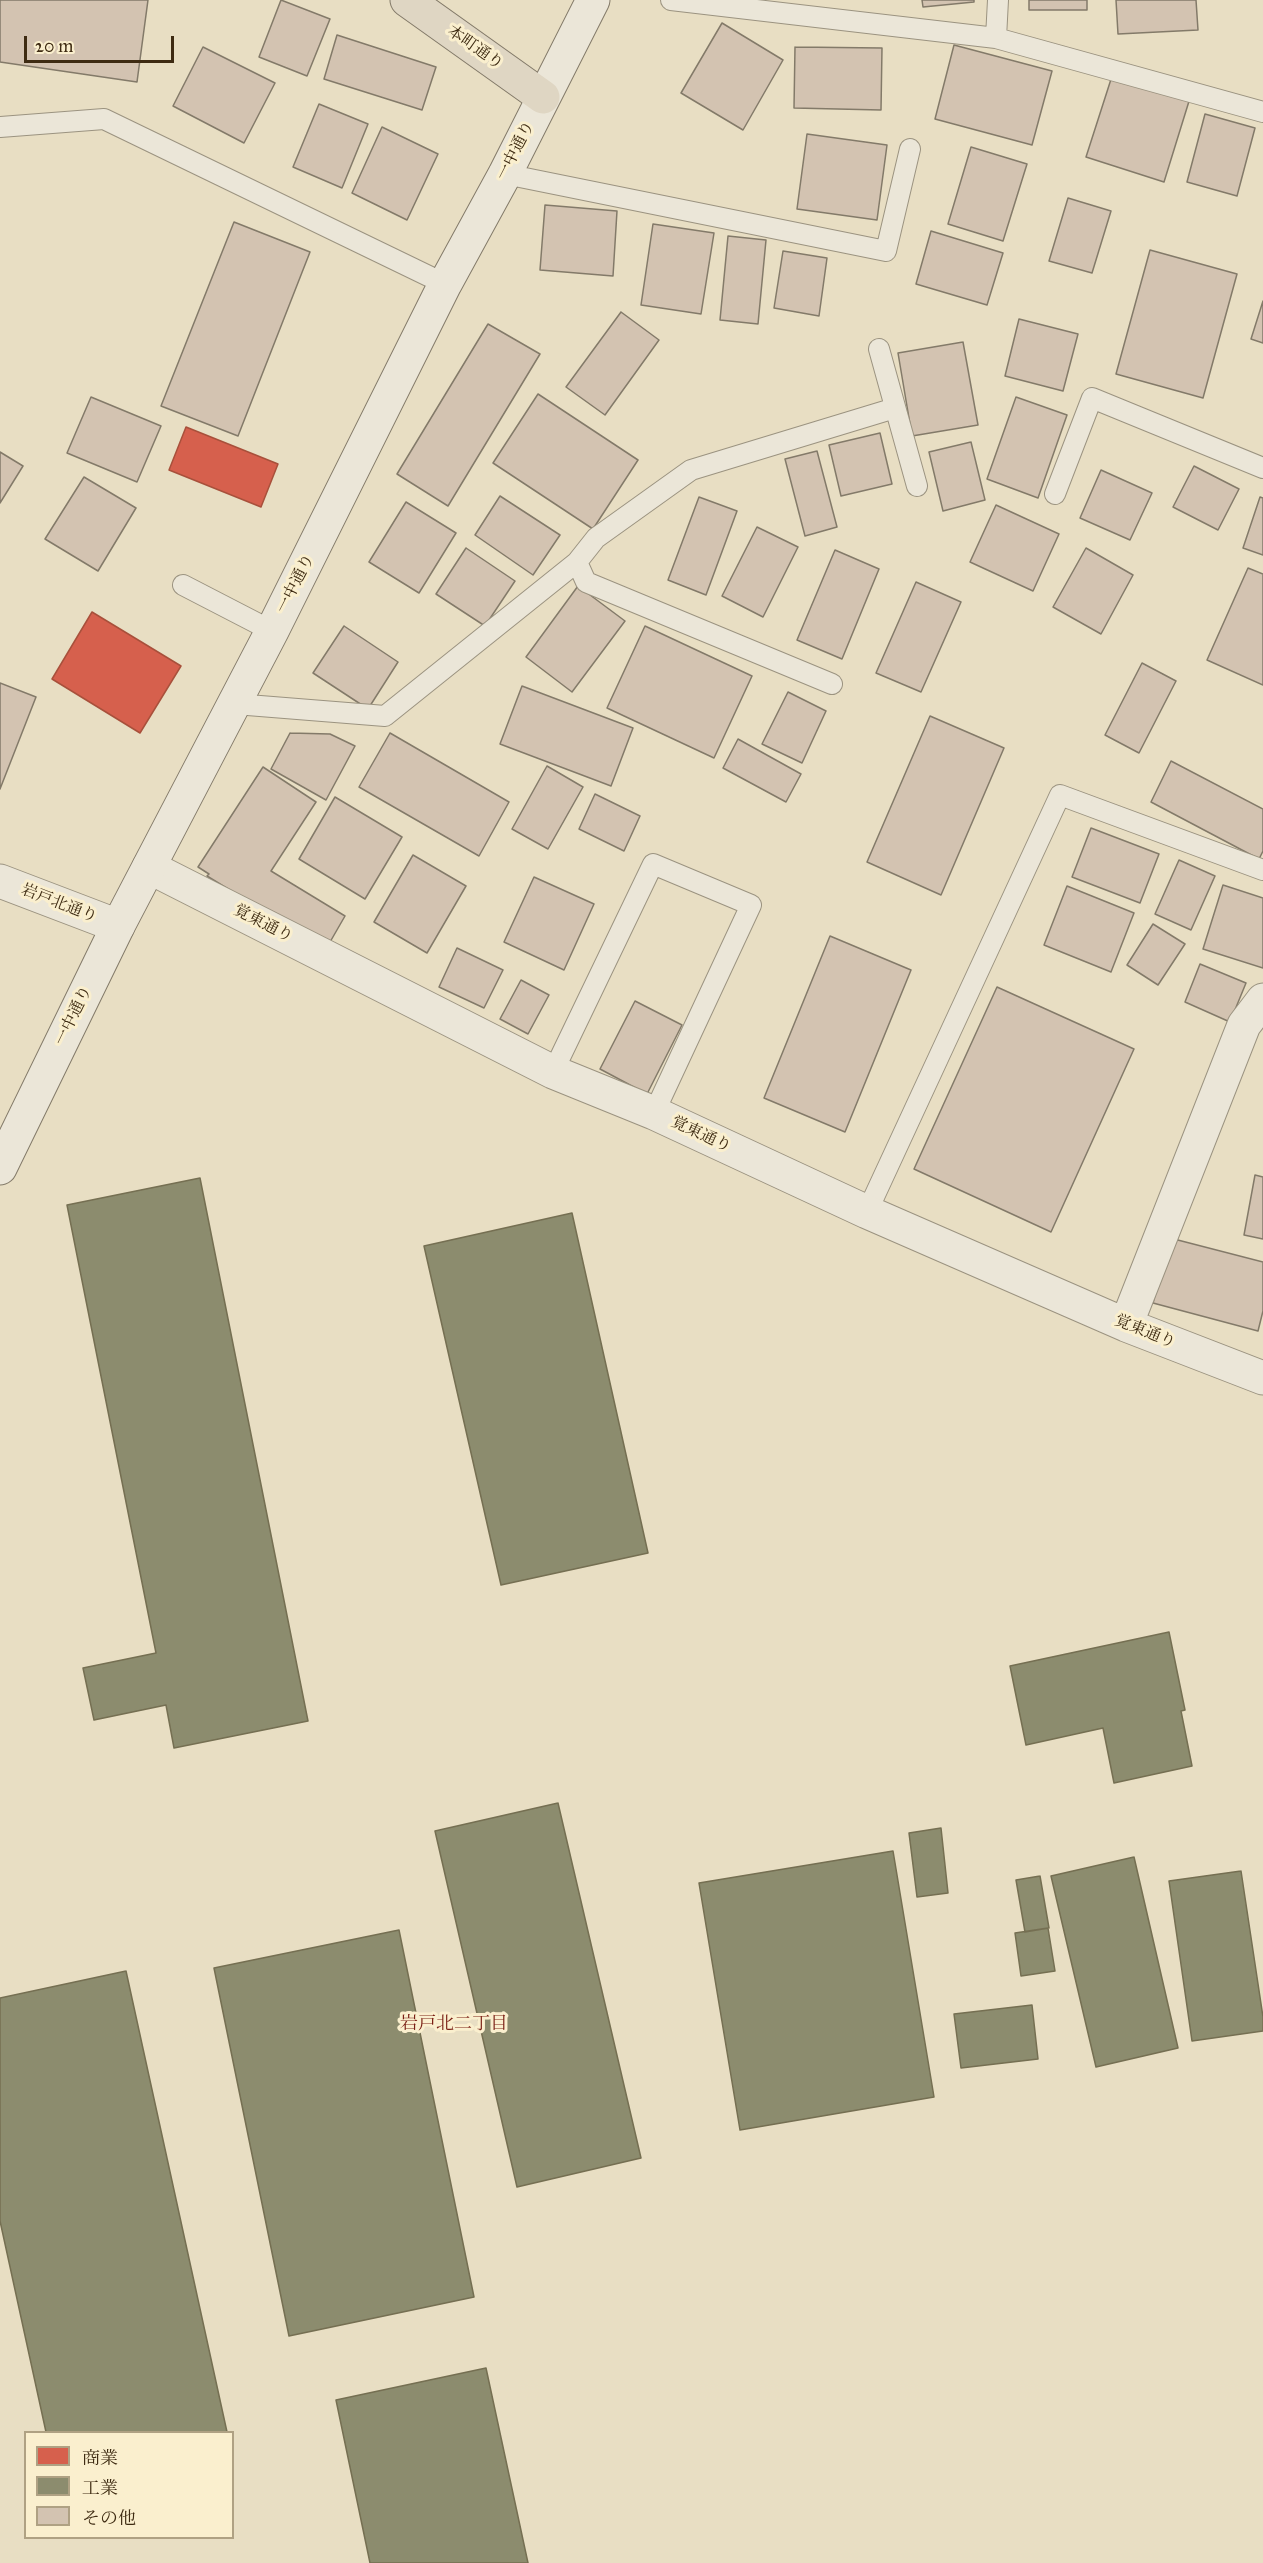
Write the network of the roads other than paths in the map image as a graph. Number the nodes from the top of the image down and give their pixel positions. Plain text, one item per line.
1 (407, 0) edge
2 (593, 0) edge
3 (671, 0) edge
4 (998, 0) edge
5 (996, 38) junction
6 (543, 96) junction
7 (1263, 112) edge
8 (0, 128) edge
9 (910, 148) dead end
10 (504, 174) junction
11 (446, 284) junction
12 (879, 349) dead end
13 (895, 408) junction
14 (1263, 468) edge
15 (917, 486) dead end
16 (1055, 494) dead end
17 (577, 562) junction
18 (183, 585) dead end
19 (272, 631) junction
20 (832, 684) dead end
21 (235, 704) junction
22 (149, 867) junction
23 (1263, 870) edge
24 (0, 881) edge
25 (118, 926) junction
26 (1263, 1000) edge
27 (553, 1072) junction
28 (654, 1113) junction
29 (4, 1151) edge
30 (867, 1212) junction
31 (1126, 1325) junction
32 (1263, 1378) edge

1 - 6 main road, 本町通り
2 - 6 street, 一中通り
3 - 5 lane
4 - 5 lane
5 - 7 lane
6 - 10 street, 一中通り
8 - 11 lane
9 - 10 lane
10 - 11 street, 一中通り
11 - 19 street, 一中通り
12 - 13 lane
13 - 15 lane
13 - 17 lane
14 - 16 lane
17 - 20 lane
17 - 21 lane
18 - 19 lane
19 - 21 street, 一中通り
21 - 22 street, 一中通り
22 - 25 street, 一中通り
22 - 27 street, 覚東通り
23 - 30 lane
24 - 25 street, 岩戸北通り
25 - 29 street, 一中通り
26 - 31 street
27 - 28 street, 覚東通り
27 - 28 lane
28 - 30 street, 覚東通り
30 - 31 street, 覚東通り
31 - 32 street, 覚東通り

